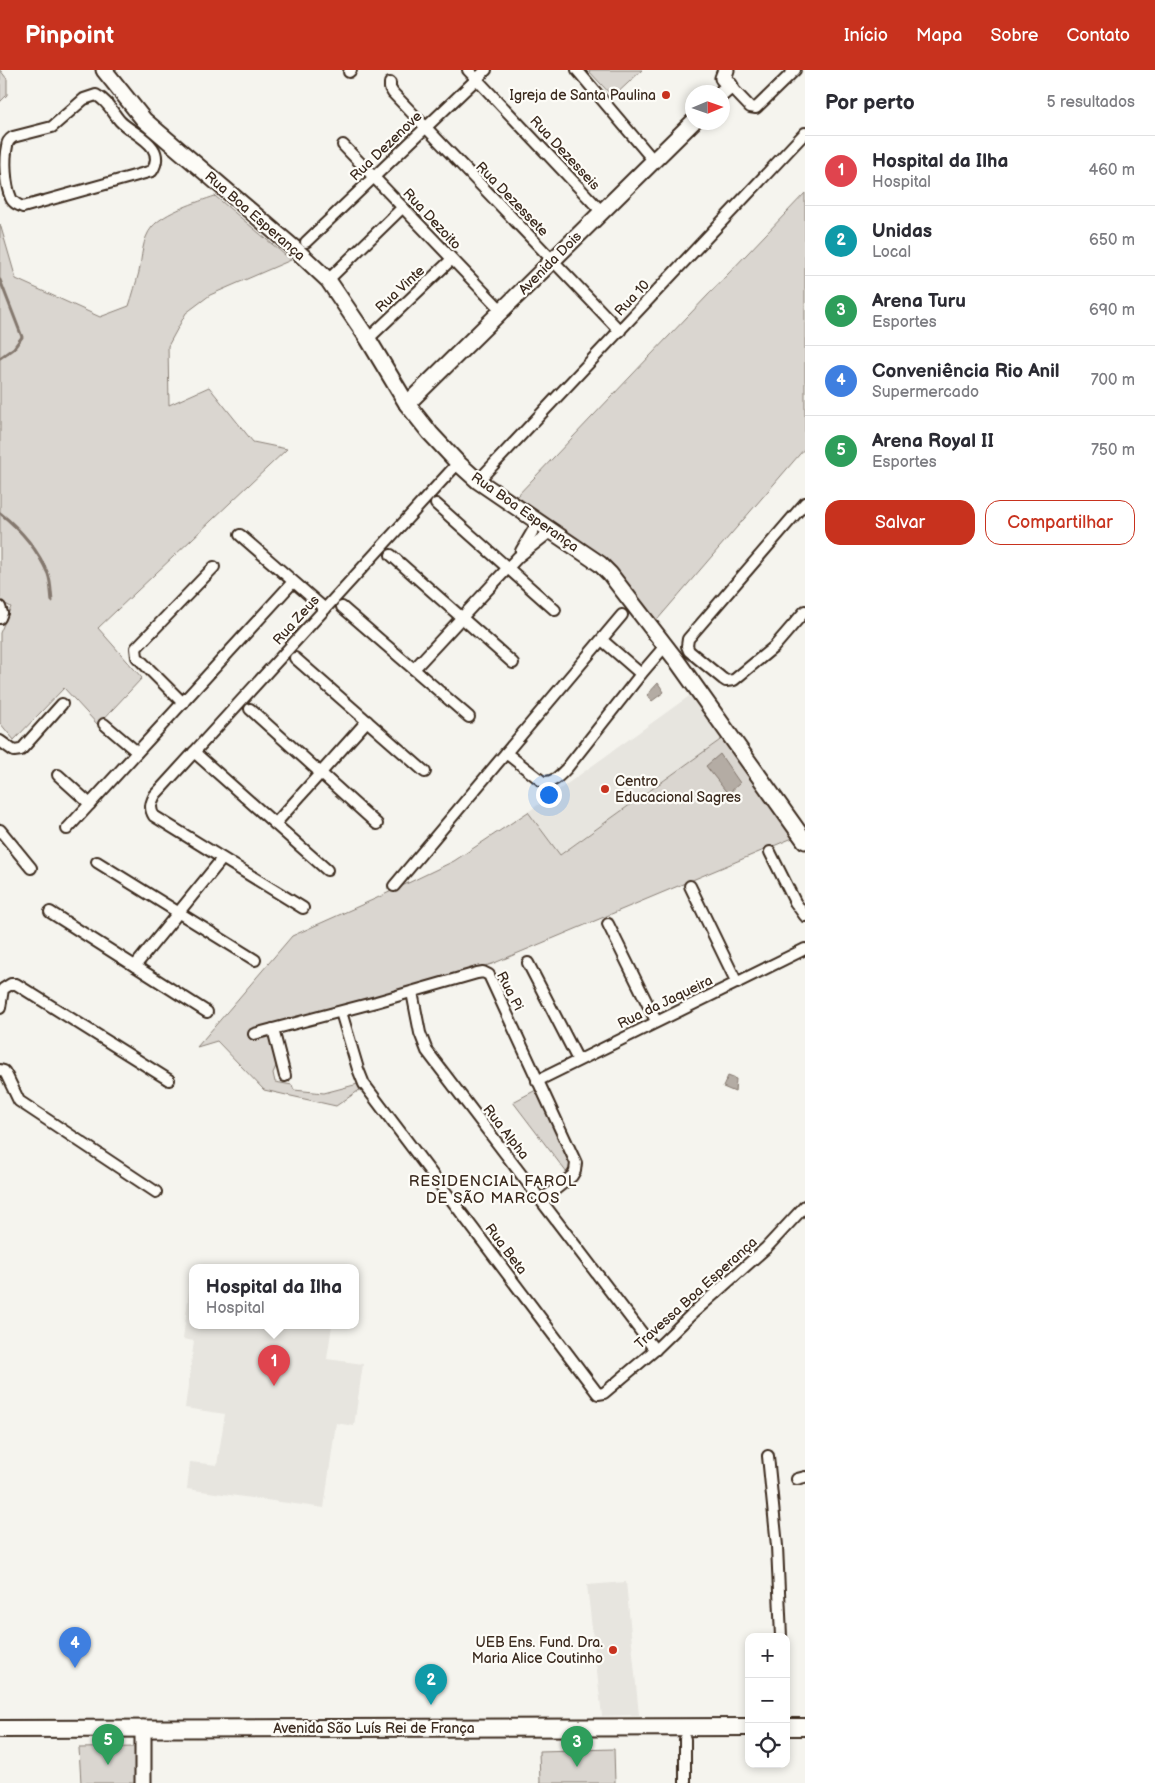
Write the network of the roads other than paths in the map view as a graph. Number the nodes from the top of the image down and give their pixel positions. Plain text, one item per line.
1 (104, 70) edge
2 (468, 70) edge
3 (486, 70) edge
4 (577, 70) edge
5 (795, 70) edge
6 (476, 79) junction
7 (723, 79) edge
8 (390, 83) dead end
9 (425, 128) junction
10 (685, 130) edge
11 (805, 133) edge
12 (13, 136) joint
13 (343, 145) dead end
14 (654, 161) junction
15 (373, 178) junction
16 (402, 208) junction
17 (602, 212) junction
18 (306, 242) dead end
19 (451, 260) junction
20 (552, 261) junction
21 (328, 280) junction
22 (502, 311) junction
23 (620, 330) junction
24 (368, 338) junction
25 (407, 404) junction
26 (458, 463) junction
27 (478, 481) junction
28 (436, 504) dead end
29 (804, 504) edge
30 (538, 522) junction
31 (551, 531) junction
32 (240, 535) dead end
33 (391, 556) dead end
34 (518, 556) junction
35 (214, 567) dead end
36 (508, 567) junction
37 (294, 582) junction
38 (0, 607) edge
39 (342, 607) dead end
40 (325, 609) junction
41 (555, 610) dead end
42 (805, 611) edge
43 (622, 615) dead end
44 (0, 618) edge
45 (462, 618) junction
46 (602, 640) junction
47 (665, 646) junction
48 (688, 650) junction
49 (296, 658) dead end
50 (676, 661) junction
51 (513, 663) dead end
52 (414, 669) junction
53 (641, 674) junction
54 (183, 703) junction
55 (62, 704) dead end
56 (250, 709) dead end
57 (469, 717) dead end
58 (366, 721) junction
59 (104, 724) dead end
60 (0, 741) edge
61 (137, 752) junction
62 (194, 752) junction
63 (506, 753) junction
64 (425, 772) dead end
65 (320, 773) junction
66 (58, 774) dead end
67 (90, 804) junction
68 (275, 824) junction
69 (377, 824) dead end
70 (67, 829) dead end
71 (0, 830) edge
72 (805, 841) edge
73 (770, 852) dead end
74 (222, 859) junction
75 (98, 862) dead end
76 (31, 868) dead end
77 (327, 870) dead end
78 (394, 886) dead end
79 (690, 886) dead end
80 (303, 908) dead end
81 (50, 912) dead end
82 (179, 913) junction
83 (805, 916) edge
84 (608, 924) dead end
85 (805, 949) edge
86 (255, 960) dead end
87 (528, 963) dead end
88 (135, 966) junction
89 (737, 983) junction
90 (412, 992) junction
91 (0, 1008) edge
92 (207, 1012) dead end
93 (342, 1012) junction
94 (656, 1021) junction
95 (273, 1029) junction
96 (254, 1034) dead end
97 (578, 1060) junction
98 (0, 1070) edge
99 (285, 1076) dead end
100 (169, 1080) dead end
101 (537, 1081) junction
102 (156, 1192) dead end
103 (542, 1200) junction
104 (805, 1206) edge
105 (655, 1350) junction
106 (601, 1394) joint
107 (768, 1456) dead end
108 (781, 1633) edge
109 (745, 1727) edge
110 (790, 1727) edge
111 (805, 1727) edge
112 (0, 1729) edge
113 (143, 1734) junction
114 (745, 1738) edge
115 (790, 1738) edge
116 (805, 1738) edge
117 (685, 1739) junction
118 (0, 1740) edge
119 (143, 1783) edge
120 (685, 1783) edge

1 - 21 main road, Rua Boa Esperança
2 - 6 street, Rua Dezesseis
3 - 6 street, Rua Dezenove
4 - 14 street
5 - 7 street
6 - 9 street, Rua Dezenove
6 - 17 street, Rua Dezesseis
8 - 9 street, Rua Dezessete
9 - 15 street, Rua Dezenove
9 - 20 street, Rua Dezessete
10 - 14 main road, Avenida Dois
11 - 23 street, Rua 10
12 - 12 street
13 - 15 street, Rua Dezoito
14 - 17 main road, Avenida Dois
15 - 16 street, Rua Dezoito
15 - 18 street, Rua Dezenove
16 - 19 street, Rua Dezoito
16 - 21 street
17 - 20 main road, Avenida Dois
19 - 22 street, Rua Dezoito
19 - 24 street, Rua Vinte
20 - 22 main road, Avenida Dois
20 - 23 street, Rua Dezessete
21 - 24 main road, Rua Boa Esperança
22 - 25 main road, Avenida Dois
23 - 27 street, Rua 10
24 - 25 main road, Rua Boa Esperança
25 - 26 main road, Rua Boa Esperança
26 - 27 main road, Rua Boa Esperança
26 - 40 street, Rua Zeus
27 - 30 main road, Rua Boa Esperança
28 - 36 street
29 - 48 street
30 - 31 main road, Rua Boa Esperança
30 - 34 street
31 - 34 street
31 - 47 main road, Rua Boa Esperança
32 - 37 street
33 - 45 street
34 - 36 street
35 - 54 street
36 - 41 street
36 - 45 street
37 - 40 street
37 - 54 street
38 - 44 street
39 - 52 street
40 - 62 street, Rua Zeus
42 - 48 street
43 - 46 street
45 - 51 street
45 - 52 street
46 - 53 street
46 - 63 street
47 - 50 main road, Rua Boa Esperança
47 - 53 street
48 - 50 street
49 - 58 street
50 - 72 main road, Rua Boa Esperança
52 - 57 street
53 - 63 street
54 - 61 street
55 - 60 street
56 - 65 street
58 - 64 street
58 - 65 street
59 - 61 street
61 - 67 street
62 - 68 street
62 - 74 street, Rua Zeus
63 - 78 street
65 - 68 street
65 - 69 street
66 - 67 street
67 - 70 street
68 - 77 street
71 - 76 street
73 - 83 street
74 - 80 street
74 - 82 street
75 - 82 street
79 - 89 street
81 - 88 street
82 - 86 street
82 - 88 street
84 - 94 street
85 - 89 street, Rua da Jaqueira
87 - 97 street
88 - 92 street
89 - 94 street, Rua da Jaqueira
90 - 93 street, Rua Pi
90 - 101 street, Rua Pi
90 - 103 street, Rua Alpha
91 - 100 street
93 - 95 street, Rua Pi
93 - 106 street, Rua Beta
94 - 97 street, Rua da Jaqueira
95 - 96 street, Rua Pi
95 - 99 street
97 - 101 street, Rua da Jaqueira
98 - 102 street
101 - 103 street, Rua Pi
103 - 105 street, Rua Alpha
104 - 105 street, Travessa Boa Esperança
105 - 106 street, Travessa Boa Esperança
107 - 108 street
109 - 113 main road, Avenida São Luís Rei de França
110 - 111 main road
112 - 113 main road, Avenida São Luís Rei de França
113 - 117 main road, Avenida São Luís Rei de França
113 - 118 main road, Avenida São Luís Rei de França
113 - 119 main road
114 - 117 main road, Avenida São Luís Rei de França
115 - 116 main road
117 - 120 street

